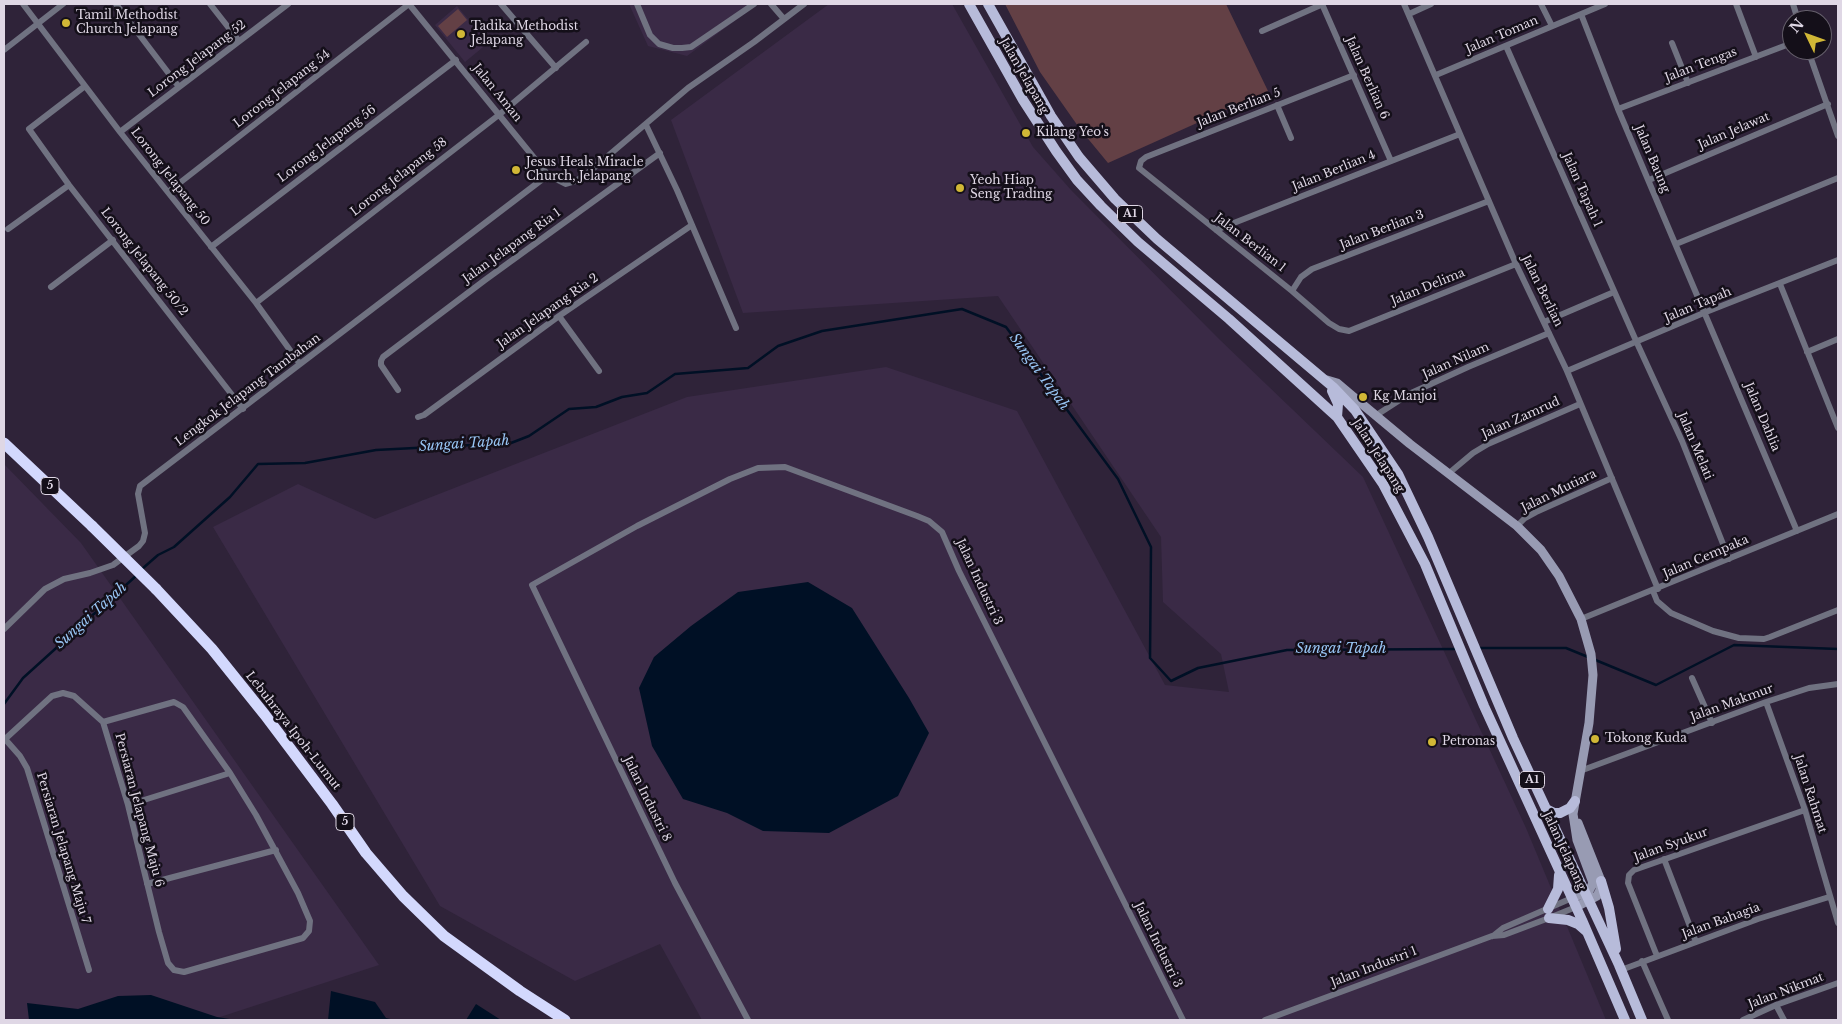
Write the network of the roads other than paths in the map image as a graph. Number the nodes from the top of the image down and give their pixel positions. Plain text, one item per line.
1 (23, 4) edge
2 (63, 4) edge
3 (116, 4) edge
4 (210, 4) edge
5 (288, 4) edge
6 (409, 4) edge
7 (501, 4) edge
8 (637, 4) edge
9 (754, 4) edge
10 (771, 4) edge
11 (804, 4) edge
12 (969, 4) edge
13 (988, 4) edge
14 (1323, 4) edge
15 (1404, 4) edge
16 (1430, 4) edge
17 (1541, 4) edge
18 (1605, 4) edge
19 (1736, 4) edge
20 (1409, 14) junction
21 (1581, 14) junction
22 (784, 19) junction
23 (38, 24) junction
24 (1552, 26) junction
25 (1262, 31) dead end
26 (238, 41) junction
27 (586, 42) dead end
28 (1672, 43) dead end
29 (1506, 46) junction
30 (1782, 47) edge
31 (4, 50) edge
32 (1756, 57) junction
33 (456, 60) junction
34 (1812, 60) edge
35 (556, 68) junction
36 (1354, 75) junction
37 (1436, 75) junction
38 (1688, 83) junction
39 (85, 86) junction
40 (179, 87) junction
41 (1828, 104) junction
42 (1277, 105) junction
43 (1618, 109) junction
44 (500, 114) junction
45 (646, 125) junction
46 (120, 132) junction
47 (1460, 134) junction
48 (1838, 136) edge
49 (1291, 138) dead end
50 (660, 153) junction
51 (1391, 161) junction
52 (1139, 168) joint
53 (548, 175) junction
54 (1838, 178) edge
55 (1649, 180) junction
56 (69, 185) junction
57 (168, 192) junction
58 (1489, 201) junction
59 (692, 225) junction
60 (8, 229) dead end
61 (1216, 230) junction
62 (113, 240) junction
63 (1676, 244) junction
64 (211, 247) junction
65 (1838, 260) edge
66 (1516, 264) junction
67 (1780, 284) junction
68 (52, 287) dead end
69 (1292, 291) junction
70 (1614, 292) junction
71 (256, 303) junction
72 (1706, 312) junction
73 (559, 316) junction
74 (1544, 322) junction
75 (736, 328) dead end
76 (1349, 331) joint
77 (1549, 333) junction
78 (1838, 340) edge
79 (1636, 343) junction
80 (1807, 352) junction
81 (300, 364) junction
82 (599, 371) dead end
83 (1567, 371) junction
84 (1324, 379) junction
85 (398, 390) dead end
86 (1580, 404) junction
87 (243, 408) junction
88 (1375, 416) junction
89 (418, 417) dead end
90 (1337, 417) junction
91 (1838, 427) edge
92 (1371, 434) junction
93 (5, 442) edge
94 (1448, 474) junction
95 (1612, 478) junction
96 (1838, 514) edge
97 (1517, 526) junction
98 (1797, 531) junction
99 (1729, 559) junction
100 (532, 585) joint
101 (1655, 590) junction
102 (1838, 610) edge
103 (1581, 619) junction
104 (4, 629) edge
105 (1692, 678) dead end
106 (1838, 684) edge
107 (1766, 702) junction
108 (103, 722) junction
109 (1712, 723) junction
110 (5, 739) edge
111 (1580, 771) junction
112 (230, 773) junction
113 (1575, 801) junction
114 (128, 805) junction
115 (1546, 809) junction
116 (1805, 810) junction
117 (276, 850) junction
118 (1664, 860) junction
119 (1558, 868) junction
120 (1601, 881) junction
121 (147, 884) junction
122 (1586, 897) junction
123 (1830, 897) junction
124 (1574, 903) junction
125 (1549, 913) junction
126 (1838, 923) edge
127 (1587, 932) junction
128 (1696, 942) junction
129 (1657, 956) junction
130 (1642, 961) junction
131 (1620, 967) junction
132 (89, 970) dead end
133 (1838, 983) edge
134 (1776, 1005) junction
135 (565, 1020) edge
136 (748, 1020) edge
137 (1183, 1020) edge
138 (1269, 1020) edge
139 (1625, 1020) edge
140 (1642, 1020) edge
141 (1668, 1020) edge
142 (1743, 1020) edge
143 (1784, 1020) edge

1 - 23 street, Lorong Jelapang 50
2 - 23 street
3 - 40 street
4 - 26 street
5 - 26 street, Lorong Jelapang 52
6 - 33 street, Jalan Aman
6 - 57 street, Lorong Jelapang 54
7 - 35 street
8 - 9 street
10 - 22 street
11 - 22 street
12 - 90 main road, Jalan Jelapang / A1
13 - 84 main road, Jalan Jelapang / A1
14 - 25 street
14 - 36 street, Jalan Berlian 6
15 - 20 street, Jalan Berlian
16 - 20 street
17 - 24 street
18 - 21 street, Jalan Toman
19 - 32 street
20 - 37 street, Jalan Berlian
21 - 24 street, Jalan Toman
21 - 43 street, Jalan Baung
22 - 45 street
23 - 31 street
23 - 39 street, Lorong Jelapang 50
24 - 29 street, Jalan Toman
26 - 40 street, Lorong Jelapang 52
27 - 35 street, Lorong Jelapang 58
28 - 38 street
29 - 37 street, Jalan Toman
29 - 70 street, Jalan Tapah 1
30 - 32 street, Jalan Tengas
32 - 38 street, Jalan Tengas
33 - 44 street, Jalan Aman
33 - 64 street, Lorong Jelapang 56
34 - 41 street
35 - 44 street, Lorong Jelapang 58
36 - 42 street, Jalan Berlian 5
36 - 51 street, Jalan Berlian 6
37 - 47 street, Jalan Berlian
38 - 43 street, Jalan Tengas
39 - 46 street, Lorong Jelapang 50
39 - 56 street, Lorong Jelapang 50/2
40 - 46 street, Lorong Jelapang 52
41 - 48 street
41 - 55 street, Jalan Jelawat
42 - 49 street
42 - 52 street, Jalan Berlian 5
43 - 55 street, Jalan Baung
44 - 53 street, Jalan Aman
44 - 71 street, Lorong Jelapang 58
45 - 50 street
45 - 53 street
46 - 57 street, Lorong Jelapang 50
47 - 51 street, Jalan Berlian 4
47 - 58 street, Jalan Berlian
50 - 59 street
50 - 85 street, Jalan Jelapang Ria 1
51 - 61 street, Jalan Berlian 4
52 - 61 street, Jalan Berlian 1
53 - 81 street, Lengkok Jelapang Tambahan
54 - 63 street
55 - 63 street, Jalan Baung
56 - 60 street
56 - 62 street, Lorong Jelapang 50/2
57 - 64 street, Lorong Jelapang 50
58 - 66 street, Jalan Berlian
58 - 69 street, Jalan Berlian 3
59 - 73 street, Jalan Jelapang Ria 2
59 - 75 street
61 - 69 street, Jalan Berlian 1
62 - 68 street
62 - 87 street, Lorong Jelapang 50/2
63 - 72 street, Jalan Baung
64 - 71 street, Lorong Jelapang 50
65 - 67 street, Jalan Tapah
66 - 74 street, Jalan Berlian
66 - 76 street, Jalan Delima
67 - 72 street, Jalan Tapah
67 - 80 street
69 - 76 street, Jalan Berlian 1
70 - 74 street
70 - 79 street, Jalan Tapah 1
71 - 81 street, Lorong Jelapang 50
72 - 79 street, Jalan Tapah
72 - 98 street, Jalan Dahlia
73 - 82 street
73 - 89 street, Jalan Jelapang Ria 2
74 - 77 street, Jalan Berlian
77 - 83 street, Jalan Berlian
77 - 88 street, Jalan Nilam
78 - 80 street
79 - 83 street, Jalan Tapah
79 - 99 street, Jalan Melati
80 - 91 street
81 - 87 street, Lengkok Jelapang Tambahan
83 - 86 street, Jalan Berlian
84 - 88 street
84 - 90 main road
84 - 92 main road, Jalan Jelapang / A1
86 - 94 street, Jalan Zamrud
86 - 95 street, Jalan Berlian
87 - 104 street, Lengkok Jelapang Tambahan
88 - 94 street
90 - 92 main road
90 - 119 main road, Jalan Jelapang / A1
92 - 115 main road, Jalan Jelapang / A1
93 - 135 highway, Lebuhraya Ipoh-Lumut / 5, bridge
94 - 97 street
95 - 97 street, Jalan Mutiara
95 - 101 street, Jalan Berlian
96 - 98 street, Jalan Cempaka
97 - 103 street
98 - 99 street, Jalan Cempaka
99 - 101 street, Jalan Cempaka
100 - 136 street, Jalan Industri 8
100 - 137 street, Jalan Industri 3
101 - 102 street, Jalan Berlian
101 - 103 street, Jalan Cempaka
103 - 111 street
105 - 109 street
106 - 107 street, Jalan Makmur
107 - 109 street, Jalan Makmur
107 - 116 street, Jalan Rahmat
108 - 110 street, Persiaran Jelapang Maju 6
108 - 112 street
108 - 114 street, Persiaran Jelapang Maju 6
109 - 111 street, Jalan Makmur
110 - 132 street, Persiaran Jelapang Maju 7
111 - 113 street
112 - 114 street
112 - 117 street
113 - 115 main road
113 - 120 street
113 - 122 street
114 - 121 street, Persiaran Jelapang Maju 6
115 - 122 main road, Jalan Jelapang / A1
116 - 118 street, Jalan Syukur
116 - 123 street, Jalan Rahmat
117 - 121 street
117 - 121 street, Persiaran Jelapang Maju 6
118 - 128 street
118 - 129 street, Jalan Syukur
119 - 124 main road, Jalan Jelapang / A1
119 - 125 main road
120 - 122 street
120 - 131 main road
122 - 124 street
122 - 131 main road, Jalan Jelapang / A1
123 - 126 street, Jalan Rahmat
123 - 128 street, Jalan Bahagia
124 - 125 street, Jalan Industri 1
124 - 127 main road, Jalan Jelapang / A1
125 - 127 main road
125 - 138 street, Jalan Industri 1
127 - 139 main road, Jalan Jelapang / A1
128 - 129 street, Jalan Bahagia
129 - 130 street, Jalan Bahagia
130 - 131 street, Jalan Bahagia
130 - 141 street
131 - 140 main road, Jalan Jelapang / A1
133 - 134 street, Jalan Nikmat
134 - 142 street, Jalan Nikmat
134 - 143 street

